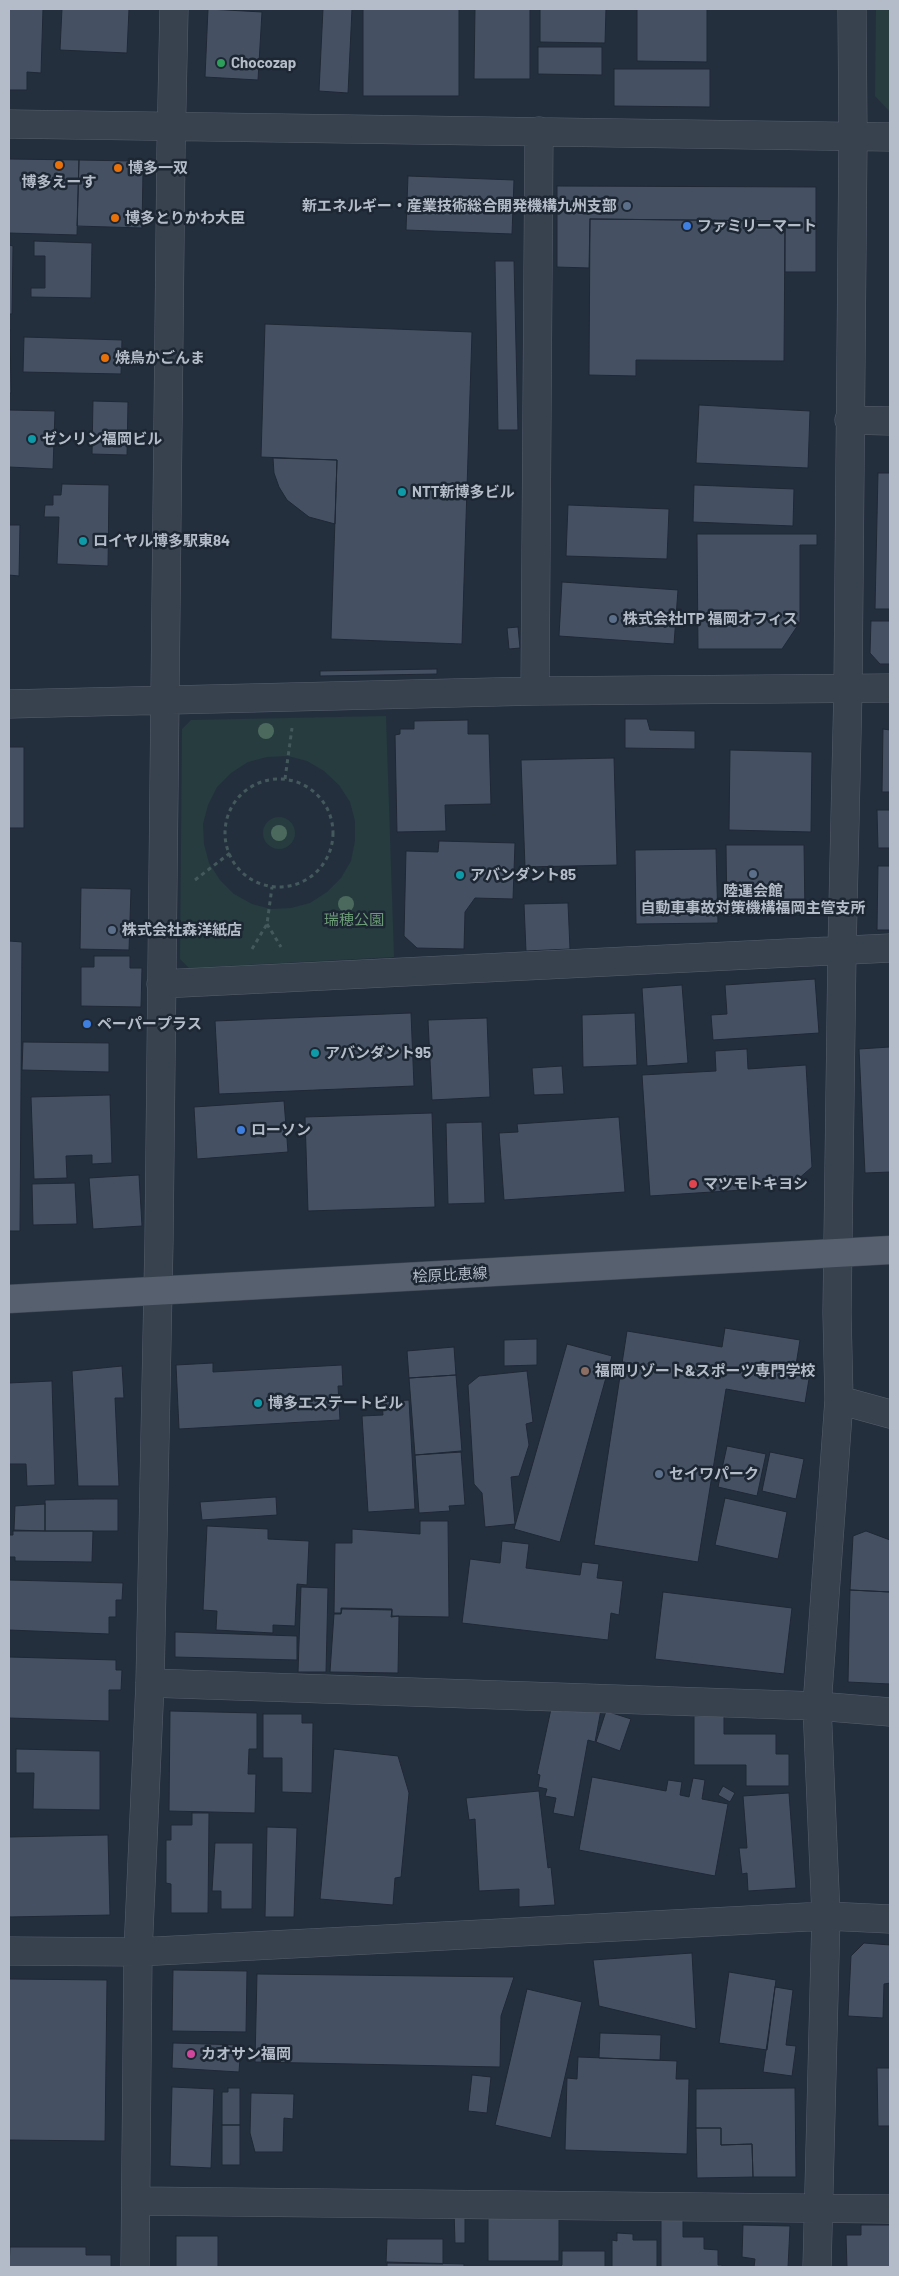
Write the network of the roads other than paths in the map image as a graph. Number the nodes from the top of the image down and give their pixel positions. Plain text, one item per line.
1 (174, 9) edge
2 (852, 9) edge
3 (9, 124) edge
4 (172, 126) junction
5 (539, 131) junction
6 (853, 136) junction
7 (890, 137) edge
8 (849, 420) junction
9 (890, 421) edge
10 (890, 688) edge
11 (848, 689) junction
12 (535, 691) junction
13 (166, 700) junction
14 (9, 704) edge
15 (890, 948) edge
16 (842, 950) junction
17 (161, 984) junction
18 (890, 1250) edge
19 (838, 1253) junction
20 (156, 1292) junction
21 (9, 1299) edge
22 (839, 1400) junction
23 (890, 1414) edge
24 (150, 1683) junction
25 (817, 1706) junction
26 (890, 1712) edge
27 (826, 1916) junction
28 (890, 1919) edge
29 (9, 1951) edge
30 (138, 1952) junction
31 (137, 2201) junction
32 (817, 2209) junction
33 (890, 2209) edge
34 (135, 2267) edge
35 (818, 2267) edge

1 - 4 street
2 - 6 street
3 - 4 street
4 - 5 street
4 - 13 street
5 - 6 street
5 - 12 street
6 - 7 street
6 - 8 street
8 - 9 street
8 - 11 street
10 - 11 street
11 - 12 street
11 - 16 street
12 - 13 street
13 - 14 street
13 - 17 street
15 - 16 street
16 - 17 street
16 - 19 street
17 - 20 street
18 - 19 main road, 桧原比恵線
19 - 20 main road, 桧原比恵線
19 - 22 street
20 - 21 main road, 桧原比恵線
20 - 24 street
22 - 23 street
22 - 25 street
24 - 25 street
24 - 30 street
25 - 26 street
25 - 27 street
27 - 28 street
27 - 30 street
27 - 32 street
29 - 30 street
30 - 31 street
31 - 32 street
31 - 34 street
32 - 33 street
32 - 35 street

